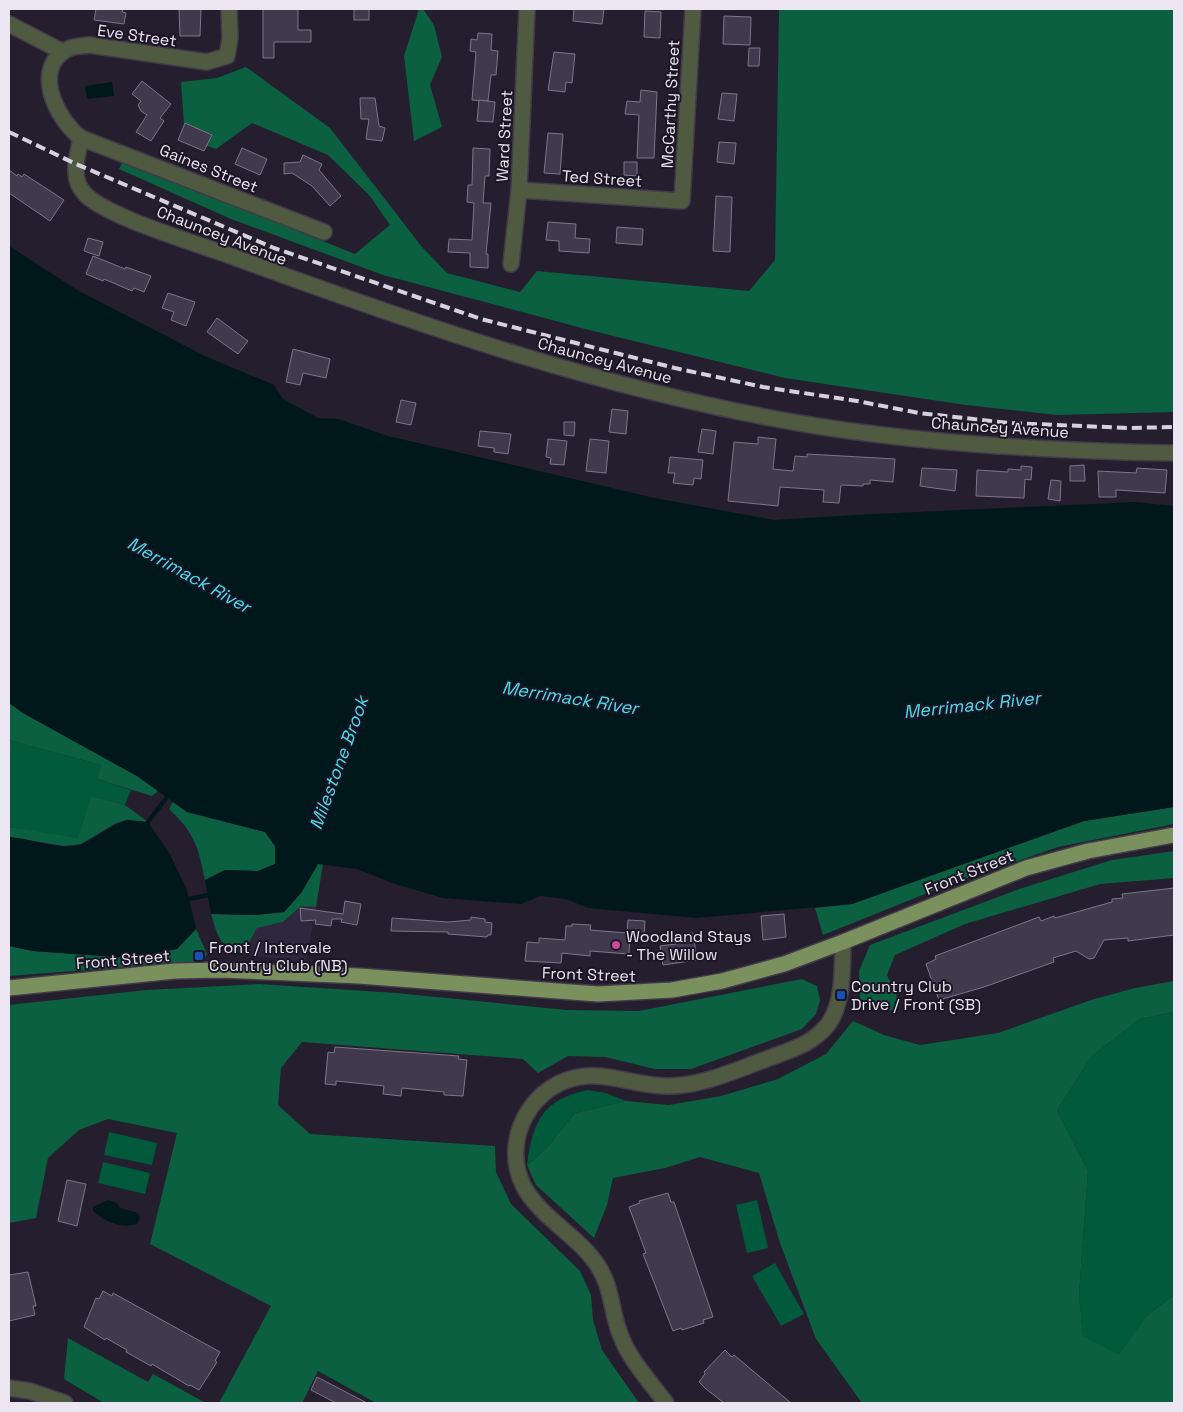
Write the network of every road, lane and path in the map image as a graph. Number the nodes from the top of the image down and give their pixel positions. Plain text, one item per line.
1 (229, 9) edge
2 (527, 9) edge
3 (692, 9) edge
4 (9, 24) edge
5 (63, 52) junction
6 (82, 138) junction
7 (519, 190) junction
8 (682, 201) joint
9 (324, 232) dead end
10 (511, 264) dead end
11 (1174, 453) edge
12 (1174, 835) edge
13 (843, 942) junction
14 (9, 988) edge
15 (9, 1388) edge
16 (65, 1403) edge
17 (666, 1403) edge

1 - 5 street, Eve Street
2 - 7 street, Ward Street
3 - 8 street, McCarthy Street
4 - 5 street
5 - 6 street
6 - 9 street, Gaines Street
6 - 11 street, Chauncey Avenue
7 - 8 street, Ted Street
7 - 10 street, Ward Street
12 - 13 main road, Front Street
13 - 14 main road, Front Street
13 - 17 street
15 - 16 street

